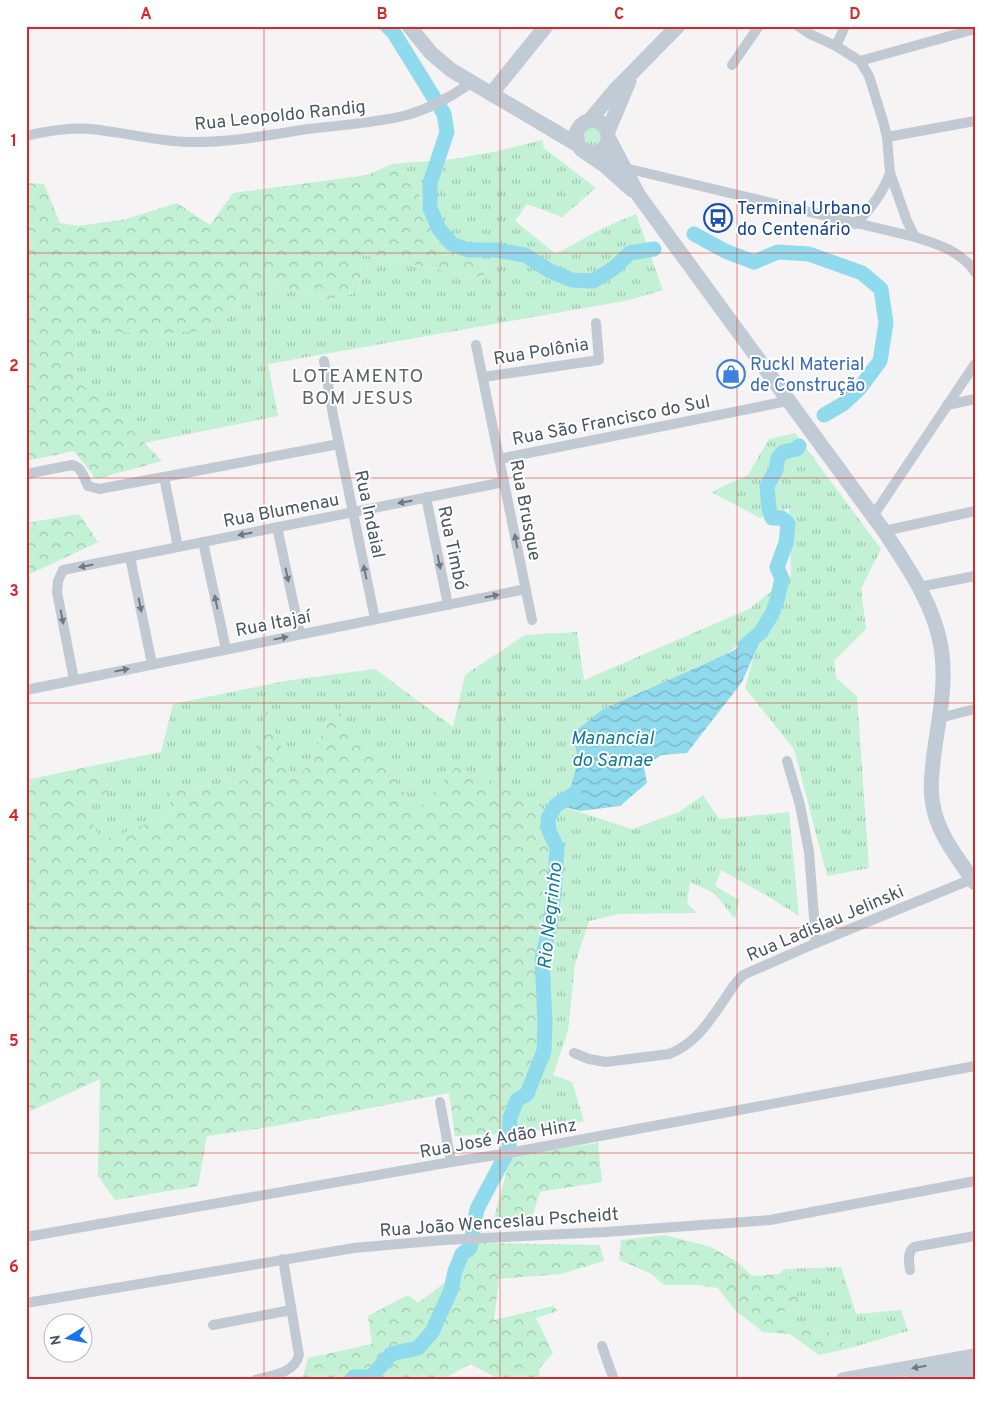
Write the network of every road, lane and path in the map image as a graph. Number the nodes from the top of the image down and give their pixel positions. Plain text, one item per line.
1 (409, 26) edge
2 (546, 26) edge
3 (678, 26) edge
4 (759, 26) edge
5 (798, 26) edge
6 (845, 26) edge
7 (975, 28) edge
8 (836, 46) junction
9 (860, 61) junction
10 (732, 65) dead end
11 (636, 68) junction
12 (471, 83) junction
13 (491, 94) junction
14 (975, 121) edge
15 (586, 122) junction
16 (548, 128) junction
17 (608, 135) junction
18 (26, 136) edge
19 (887, 137) junction
20 (588, 150) junction
21 (625, 168) junction
22 (890, 173) junction
23 (639, 196) junction
24 (855, 224) junction
25 (915, 237) junction
26 (975, 272) edge
27 (596, 323) dead end
28 (476, 346) dead end
29 (324, 361) dead end
30 (975, 364) edge
31 (483, 376) junction
32 (975, 399) edge
33 (788, 401) junction
34 (947, 405) junction
35 (339, 444) junction
36 (499, 458) junction
37 (26, 474) edge
38 (164, 477) junction
39 (504, 482) junction
40 (426, 497) junction
41 (975, 511) edge
42 (353, 512) junction
43 (873, 516) junction
44 (277, 527) junction
45 (884, 531) junction
46 (203, 542) junction
47 (178, 547) junction
48 (130, 557) junction
49 (975, 576) edge
50 (919, 587) junction
51 (526, 589) junction
52 (448, 605) junction
53 (375, 619) junction
54 (532, 620) dead end
55 (300, 634) junction
56 (226, 649) junction
57 (152, 664) junction
58 (74, 680) junction
59 (26, 690) edge
60 (975, 709) edge
61 (939, 718) junction
62 (787, 760) dead end
63 (974, 879) edge
64 (816, 943) junction
65 (574, 1053) dead end
66 (975, 1066) edge
67 (440, 1102) dead end
68 (451, 1162) junction
69 (975, 1181) edge
70 (975, 1236) edge
71 (26, 1237) edge
72 (283, 1259) junction
73 (910, 1270) dead end
74 (26, 1304) edge
75 (291, 1310) junction
76 (214, 1324) dead end
77 (602, 1346) dead end
78 (975, 1356) edge
79 (949, 1367) junction
80 (975, 1369) edge
81 (881, 1376) edge
82 (255, 1380) edge
83 (614, 1380) edge
84 (844, 1380) edge
85 (912, 1380) edge

1 - 12 main road
2 - 13 main road
3 - 11 main road
4 - 10 street
5 - 8 street
6 - 8 street
7 - 9 street
8 - 9 street
9 - 19 street
11 - 15 main road
11 - 17 main road
12 - 13 main road
12 - 18 street, Rua Leopoldo Randig
13 - 16 main road
14 - 19 street
15 - 16 main road
15 - 17 main road
15 - 20 main road
16 - 20 main road
17 - 20 main road
17 - 21 main road
19 - 22 street
20 - 21 street
20 - 23 main road
21 - 23 main road
21 - 24 street
22 - 24 street
22 - 25 street
23 - 33 main road
24 - 25 street
25 - 26 street
27 - 31 street, Rua Polônia
28 - 31 street, Rua Brusque
29 - 35 street, Rua Indaial
30 - 34 street
31 - 36 street, Rua Brusque
32 - 34 street
33 - 36 street, Rua São Francisco do Sul
33 - 43 main road
34 - 43 street
35 - 38 street
35 - 42 street, Rua Indaial
36 - 39 street, Rua Brusque
37 - 38 street
38 - 47 street
39 - 40 street, Rua Blumenau
51 -> 39 street, Rua Brusque
40 -> 42 street, Rua Blumenau
40 -> 52 street, Rua Timbó
41 - 45 street
42 - 44 street, Rua Blumenau
53 -> 42 street, Rua Indaial
43 - 45 main road
44 -> 46 street, Rua Blumenau
44 -> 55 street
45 - 50 main road
46 - 47 street, Rua Blumenau
56 -> 46 street
47 - 48 street, Rua Blumenau
48 -> 57 street
48 -> 58 street, Rua Blumenau
49 - 50 street
50 - 61 main road
52 -> 51 street, Rua Itajaí
51 - 54 street, Rua Brusque
52 - 53 street, Rua Itajaí
53 - 55 street, Rua Itajaí
56 -> 55 street, Rua Itajaí
56 - 57 street, Rua Itajaí
58 -> 57 street, Rua Itajaí
58 - 59 street, Rua Itajaí
60 - 61 street
61 - 63 main road
62 - 64 street
63 - 64 street, Rua Ladislau Jelinski
64 - 65 street, Rua Ladislau Jelinski
66 - 68 street, Rua José Adão Hinz
67 - 68 street
68 - 71 street, Rua José Adão Hinz
69 - 72 street, Rua João Wenceslau Pscheidt
70 - 73 street
72 - 74 street, Rua João Wenceslau Pscheidt
72 - 75 street
75 - 76 street
75 - 82 street
77 - 83 street
78 - 79 main road
79 - 80 main road
79 -> 81 main road
79 - 85 main road
81 - 84 main road

